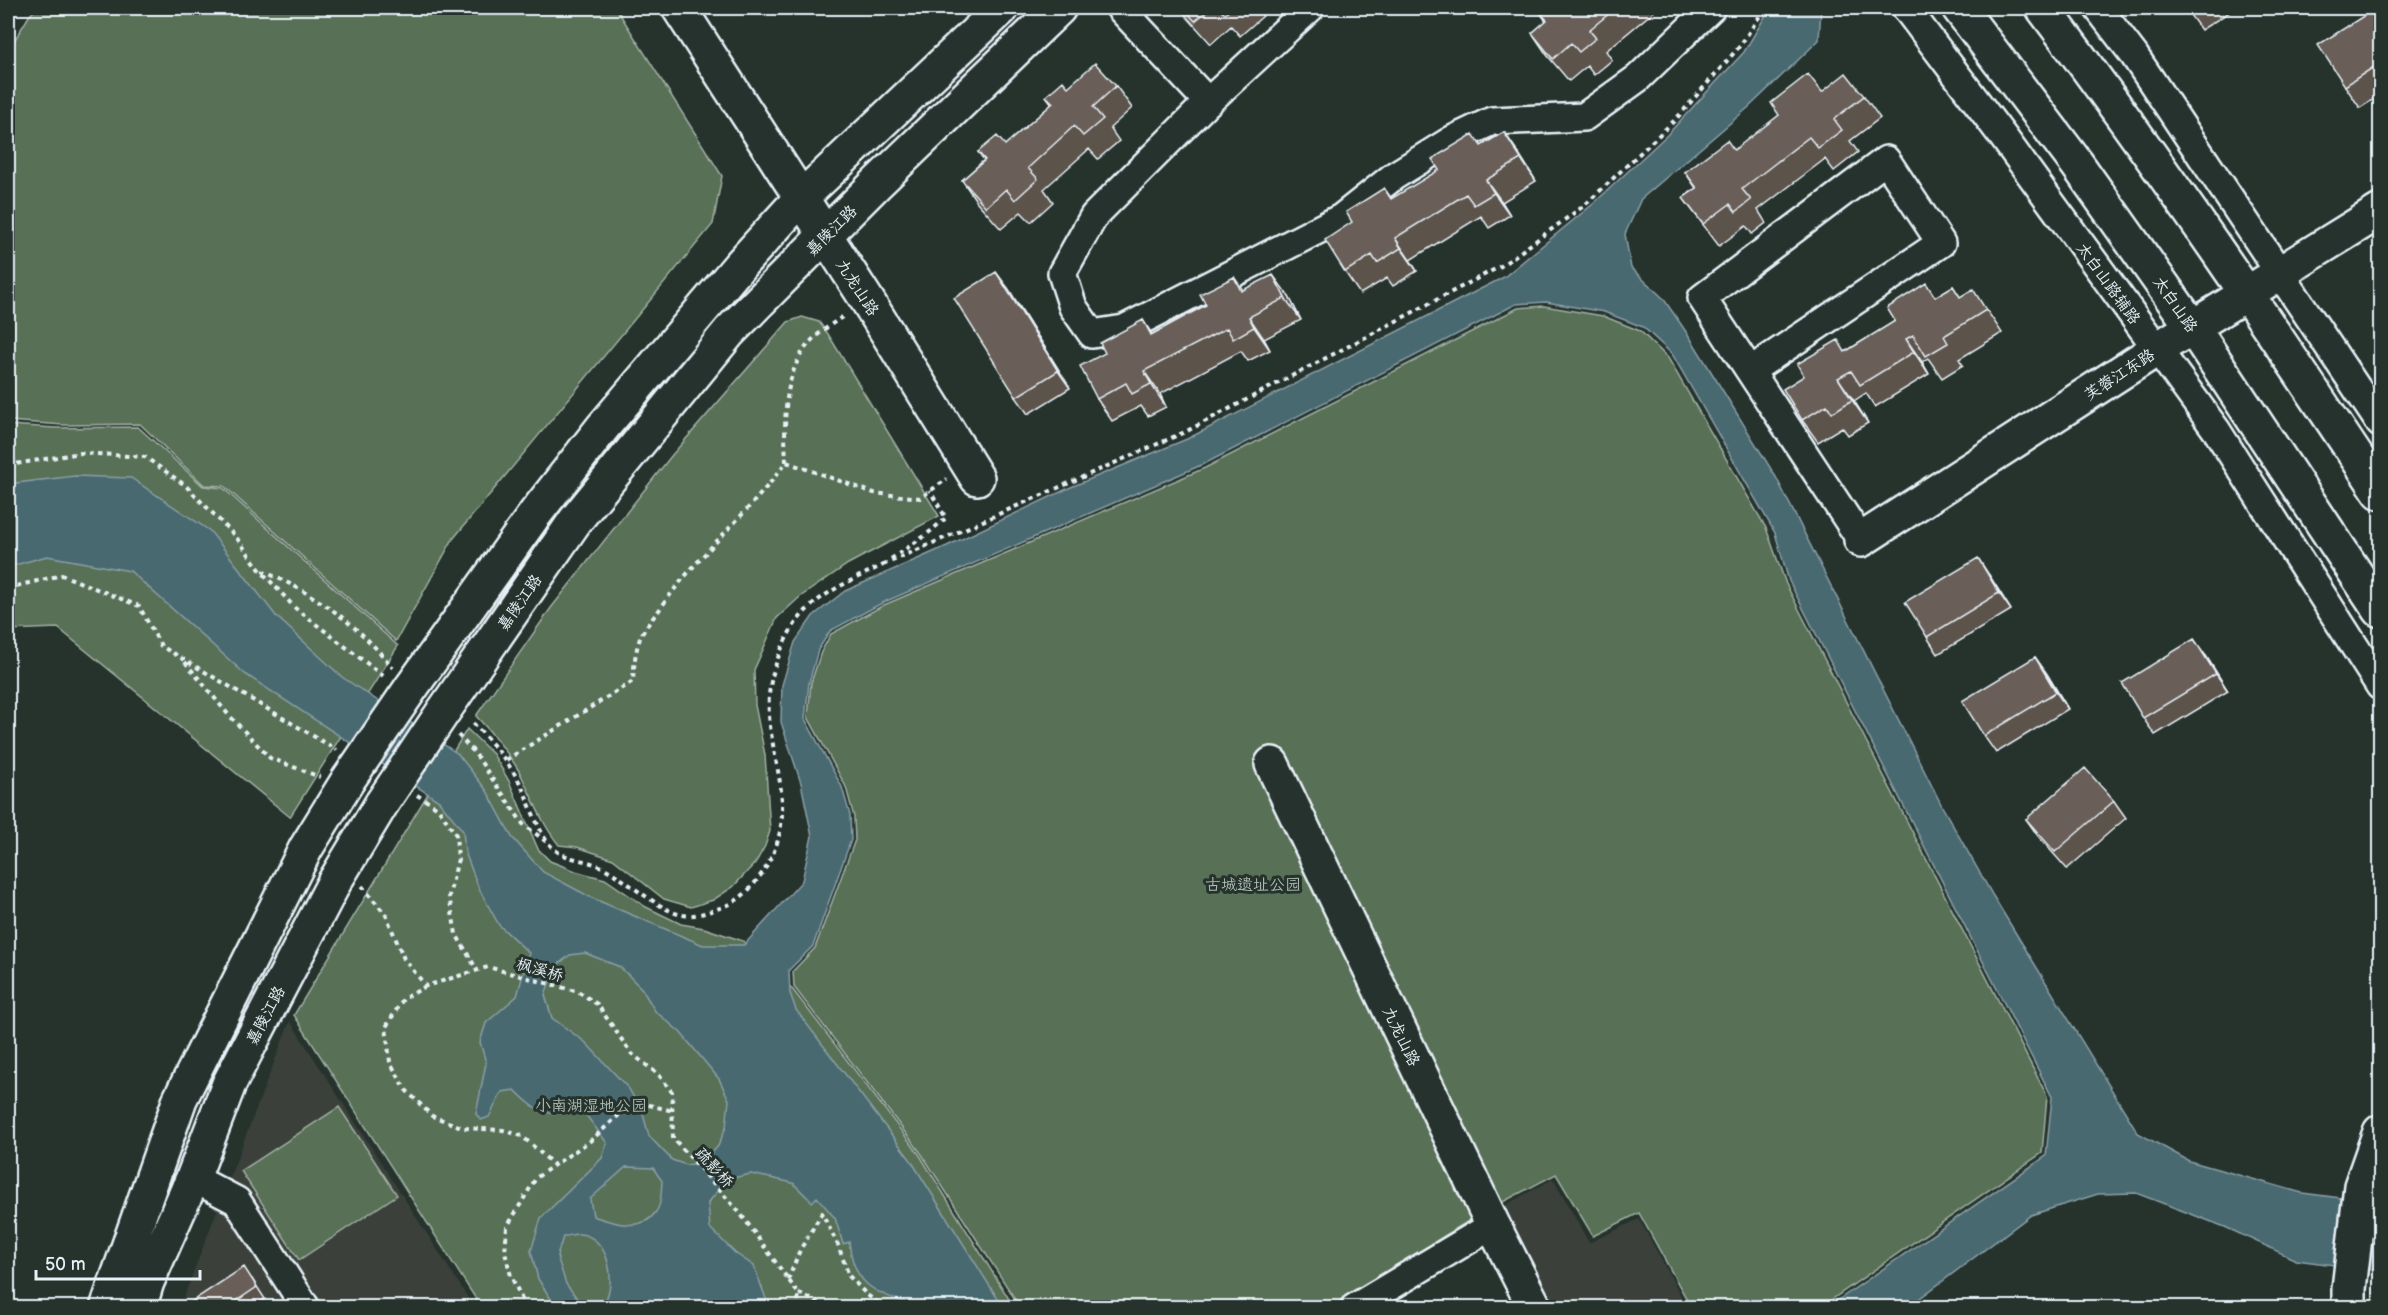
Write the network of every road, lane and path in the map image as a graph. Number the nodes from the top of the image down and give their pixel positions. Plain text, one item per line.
1 (679, 8) edge
2 (1002, 8) edge
3 (1059, 8) edge
4 (1120, 8) edge
5 (1311, 8) edge
6 (1712, 8) edge
7 (1765, 8) edge
8 (1906, 8) edge
9 (1959, 8) edge
10 (2043, 8) edge
11 (2098, 8) edge
12 (1208, 102) junction
13 (800, 199) junction
14 (2380, 212) edge
15 (825, 236) junction
16 (2282, 273) junction
17 (2249, 294) junction
18 (867, 300) junction
19 (2193, 328) junction
20 (2157, 349) junction
21 (1750, 371) junction
22 (2380, 423) edge
23 (786, 462) junction
24 (8, 463) edge
25 (973, 471) joint
26 (930, 491) junction
27 (2380, 492) edge
28 (1861, 540) joint
29 (883, 565) junction
30 (261, 571) junction
31 (8, 588) edge
32 (2380, 610) edge
33 (181, 656) junction
34 (399, 680) junction
35 (2380, 686) edge
36 (450, 723) junction
37 (473, 723) dead end
38 (506, 760) junction
39 (1272, 764) dead end
40 (338, 770) junction
41 (396, 797) junction
42 (548, 844) junction
43 (362, 884) dead end
44 (477, 970) junction
45 (426, 986) junction
46 (673, 1111) junction
47 (2380, 1132) edge
48 (554, 1165) junction
49 (193, 1178) junction
50 (1493, 1226) junction
51 (788, 1280) junction
52 (798, 1293) junction
53 (2349, 1298) edge
54 (107, 1308) edge
55 (139, 1308) edge
56 (306, 1308) edge
57 (318, 1308) edge
58 (325, 1308) edge
59 (526, 1308) edge
60 (799, 1308) edge
61 (829, 1308) edge
62 (879, 1308) edge
63 (1354, 1308) edge
64 (1535, 1308) edge

1 - 13 street, 九龙山路
2 - 13 street
3 - 15 street, 嘉陵江路
4 - 12 street
5 - 12 street
6 - 12 street
7 - 29 path
8 - 20 street, 太白山路辅路
9 - 19 street, 太白山路
10 - 17 street
11 - 16 street
13 - 15 street, 九龙山路
13 - 34 street
14 - 16 street, 芙蓉江东路
15 - 18 street, 九龙山路
15 - 36 street, 嘉陵江路
16 - 17 street, 芙蓉江东路
16 - 22 street
17 - 19 street, 芙蓉江东路
17 - 27 street
18 - 23 path
18 - 25 street, 九龙山路
19 - 20 street, 芙蓉江东路
19 - 32 street, 太白山路
20 - 28 street, 芙蓉江东路
20 - 35 street, 太白山路辅路
21 - 21 street
21 - 28 street
23 - 26 path
23 - 38 path
24 - 30 path
25 - 26 path
26 - 29 path
29 - 42 path
30 - 34 path
30 - 34 path
31 - 33 path
33 - 40 path
33 - 40 path
34 - 40 street, bridge
36 - 41 street, 嘉陵江路, bridge
36 - 42 path
37 - 38 path
38 - 42 path
39 - 50 street, 九龙山路
40 - 54 street
41 - 44 path
41 - 49 street, 嘉陵江路
43 - 45 path
44 - 45 path, 枫溪桥
44 - 46 path, 枫溪桥
45 - 48 path, 枫溪桥
46 - 48 path
46 - 51 path, 疏影桥
47 - 53 street
48 - 59 path
49 - 55 street, 嘉陵江路
49 - 56 street
50 - 63 street
50 - 64 street, 九龙山路
51 - 52 path, 疏影桥
51 - 62 path
52 - 60 path
52 - 61 path
57 - 58 street

